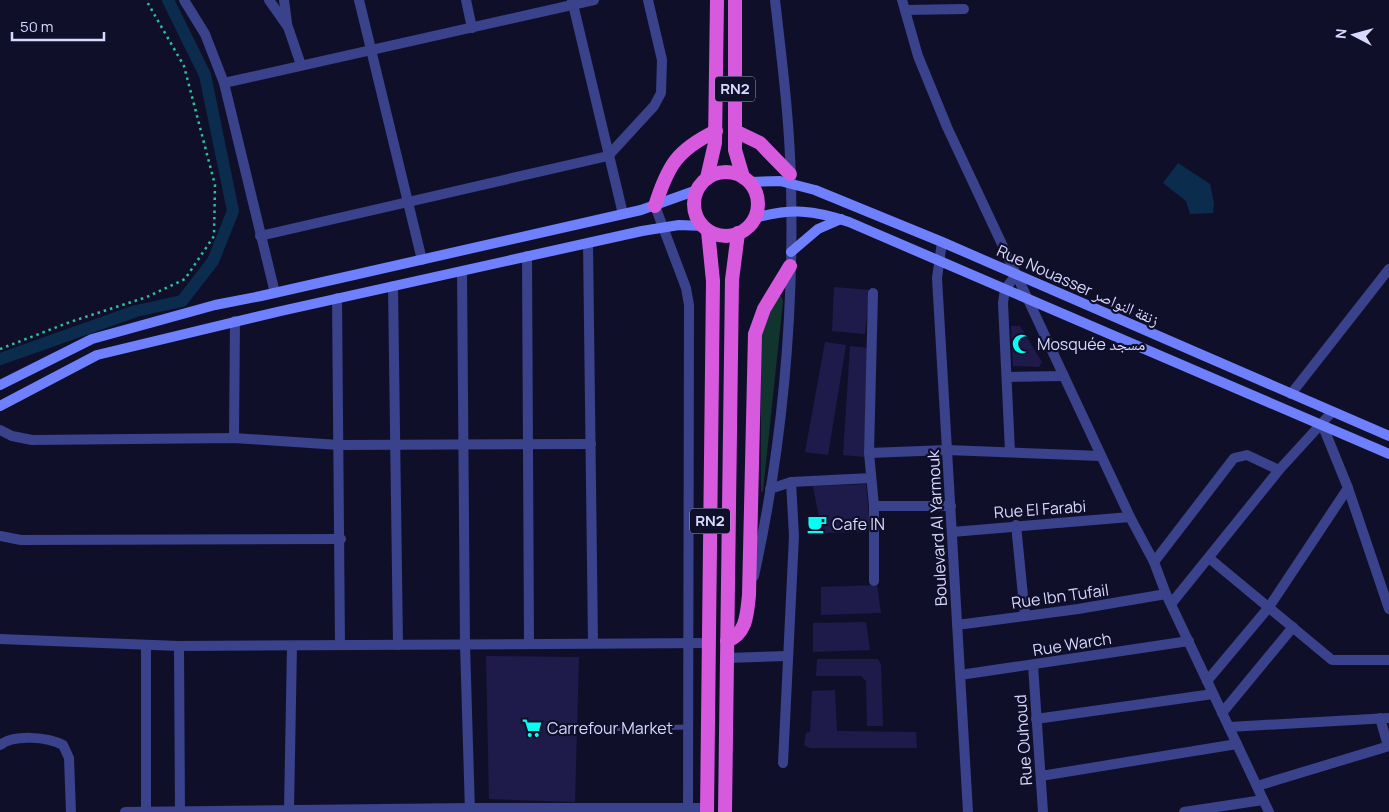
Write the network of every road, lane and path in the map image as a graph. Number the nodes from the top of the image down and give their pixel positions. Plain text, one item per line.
1 (146, 0) edge
2 (184, 0) edge
3 (269, 0) edge
4 (284, 0) edge
5 (359, 0) edge
6 (466, 0) edge
7 (594, 0) edge
8 (648, 0) edge
9 (717, 0) edge
10 (735, 0) edge
11 (775, 0) edge
12 (572, 3) edge
13 (903, 5) edge
14 (964, 9) dead end
15 (288, 26) junction
16 (472, 28) junction
17 (370, 51) junction
18 (302, 65) junction
19 (224, 83) junction
20 (716, 131) junction
21 (735, 131) junction
22 (608, 156) junction
23 (707, 178) junction
24 (791, 178) junction
25 (746, 179) junction
26 (697, 190) junction
27 (407, 202) junction
28 (655, 206) junction
29 (791, 210) junction
30 (623, 214) junction
31 (755, 218) junction
32 (841, 219) junction
33 (663, 226) junction
34 (705, 228) junction
35 (738, 233) junction
36 (260, 236) junction
37 (942, 242) junction
38 (588, 243) junction
39 (791, 252) junction
40 (527, 256) junction
41 (422, 260) junction
42 (938, 261) junction
43 (790, 266) junction
44 (1389, 269) edge
45 (462, 271) junction
46 (1016, 275) junction
47 (393, 286) junction
48 (1005, 289) junction
49 (276, 293) junction
50 (873, 293) dead end
51 (337, 298) junction
52 (1029, 300) junction
53 (236, 321) junction
54 (0, 349) edge
55 (1064, 376) junction
56 (1007, 377) junction
57 (0, 385) edge
58 (1291, 394) junction
59 (0, 406) edge
60 (1332, 412) junction
61 (1322, 424) junction
62 (0, 430) edge
63 (1389, 436) edge
64 (234, 438) junction
65 (463, 444) junction
66 (528, 444) junction
67 (591, 444) junction
68 (339, 445) junction
69 (395, 445) junction
70 (947, 450) junction
71 (1010, 452) junction
72 (869, 453) junction
73 (1389, 454) edge
74 (1101, 456) junction
75 (1279, 470) junction
76 (871, 478) junction
77 (791, 482) junction
78 (1348, 488) junction
79 (770, 489) junction
80 (874, 506) junction
81 (951, 506) junction
82 (1130, 517) junction
83 (1016, 525) junction
84 (952, 532) junction
85 (0, 536) edge
86 (340, 539) junction
87 (1209, 558) junction
88 (1154, 562) junction
89 (874, 581) dead end
90 (1387, 591) edge
91 (1166, 594) junction
92 (749, 595) junction
93 (1171, 604) junction
94 (1269, 606) junction
95 (1389, 609) edge
96 (1025, 616) junction
97 (957, 625) junction
98 (1293, 627) junction
99 (0, 640) edge
100 (727, 641) junction
101 (1189, 641) junction
102 (16, 642) junction
103 (593, 643) junction
104 (689, 643) junction
105 (709, 643) junction
106 (464, 644) junction
107 (529, 644) junction
108 (340, 645) junction
109 (398, 645) junction
110 (0, 646) edge
111 (146, 646) junction
112 (179, 646) junction
113 (292, 646) junction
114 (787, 656) junction
115 (727, 658) junction
116 (1389, 660) edge
117 (1032, 665) junction
118 (960, 675) junction
119 (1207, 681) junction
120 (1213, 694) junction
121 (1222, 713) junction
122 (1384, 718) edge
123 (1036, 719) junction
124 (688, 727) junction
125 (1229, 727) junction
126 (597, 729) dead end
127 (1237, 744) junction
128 (0, 745) edge
129 (1388, 746) edge
130 (783, 763) dead end
131 (1041, 776) junction
132 (1257, 786) junction
133 (1263, 800) junction
134 (289, 810) junction
135 (470, 810) edge
136 (707, 810) edge
137 (1207, 810) edge
138 (688, 811) edge
139 (71, 812) edge
140 (125, 812) edge
141 (146, 812) edge
142 (180, 812) edge
143 (725, 812) edge
144 (968, 812) edge
145 (1043, 812) edge
146 (1184, 812) edge
147 (1269, 812) edge

1 - 54 path
2 - 19 street
3 - 15 street
4 - 15 street
5 - 17 street
6 - 16 street
7 - 12 street
8 - 22 street
9 - 20 highway, RN2
10 - 21 highway, RN2
11 - 24 street
12 - 16 street
12 - 22 street
13 - 14 street
13 - 46 street
15 - 18 street
16 - 17 street
17 - 18 street
17 - 27 street
18 - 19 street
19 - 36 street
20 - 23 highway, RN2
20 - 28 highway
21 - 24 highway
21 - 25 highway, RN2
22 - 27 street
22 - 30 street
23 - 25 highway
23 - 26 highway, RN2
24 - 25 main road, Rue Nouasser زنقة النواصر
24 - 29 street
24 - 37 main road, Rue Nouasser زنقة النواصر
25 - 31 highway, RN2
26 - 28 main road
26 - 34 highway, RN2
27 - 36 street
27 - 41 street
28 - 30 main road
28 - 33 street
29 - 31 main road
29 - 32 main road
29 - 39 street
30 - 41 main road
31 - 35 highway
32 - 39 main road
32 - 42 main road
33 - 34 main road
33 - 38 main road
33 - 104 street
34 - 35 highway
34 - 105 highway, RN2
35 - 100 highway, RN2
36 - 49 street
37 - 42 street, Boulevard Al Yarmouk
37 - 46 main road, Rue Nouasser زنقة النواصر
38 - 40 main road
38 - 67 street
39 - 43 street
40 - 45 main road
40 - 66 street
41 - 49 main road
42 - 48 main road
42 - 70 street, Boulevard Al Yarmouk
43 - 79 street
43 - 92 highway
44 - 58 street
45 - 47 main road
45 - 65 street
46 - 48 street
46 - 52 street
46 - 58 main road, Rue Nouasser زنقة النواصر
47 - 51 main road
47 - 69 street
48 - 52 main road
48 - 56 street
49 - 57 main road
50 - 72 street
51 - 53 main road
51 - 68 street
52 - 55 street
52 - 61 main road
53 - 59 main road
53 - 64 street
55 - 56 street
55 - 74 street
56 - 71 street
58 - 60 main road, Rue Nouasser زنقة النواصر
60 - 61 street
60 - 63 main road, Rue Nouasser زنقة النواصر
61 - 73 main road
61 - 75 street
61 - 78 street
62 - 64 street
64 - 68 street
65 - 66 street
65 - 69 street
65 - 106 street
66 - 67 street
66 - 107 street
67 - 103 street
68 - 69 street
68 - 86 street
69 - 109 street
70 - 71 street
70 - 72 street
70 - 81 street, Boulevard Al Yarmouk
71 - 74 street
72 - 76 street
74 - 82 street
75 - 87 street
75 - 88 street
76 - 77 street
76 - 80 street
77 - 79 street
77 - 114 street
78 - 90 street
78 - 94 street
79 - 92 street
80 - 81 street
80 - 89 street
81 - 84 street, Boulevard Al Yarmouk
82 - 83 street, Rue El Farabi
82 - 88 street
83 - 84 street, Rue El Farabi
83 - 96 street
84 - 97 street, Boulevard Al Yarmouk
85 - 86 street
86 - 108 street
87 - 93 street
87 - 94 street
88 - 91 street
90 - 95 street
91 - 93 street
91 - 96 street, Rue Ibn Tufail
92 - 100 highway
93 - 101 street
94 - 98 street
94 - 119 street
96 - 97 street, Rue Ibn Tufail
97 - 118 street, Boulevard Al Yarmouk
98 - 116 street
98 - 121 street
99 - 102 street
100 - 115 highway, RN2
101 - 117 street, Rue Warch
101 - 119 street
102 - 110 street
102 - 111 street
103 - 104 street
103 - 107 street
104 - 105 street
104 - 124 street
105 - 136 highway, RN2
106 - 107 street
106 - 109 street
106 - 135 street
108 - 109 street
108 - 113 street
111 - 112 street
111 - 141 street
112 - 113 street
112 - 142 street
113 - 134 street
114 - 115 street
114 - 130 street
115 - 143 highway, RN2
117 - 118 street, Rue Warch
117 - 123 street, Rue Ouhoud
118 - 144 street, Boulevard Al Yarmouk
119 - 120 street
120 - 121 street
120 - 123 street
121 - 125 street
122 - 125 street
122 - 129 street
123 - 131 street, Rue Ouhoud
124 - 126 lane
124 - 138 street
125 - 127 street
127 - 131 street
127 - 132 street
128 - 139 street
129 - 132 street
131 - 145 street, Rue Ouhoud
132 - 133 street
133 - 137 street
133 - 147 street
134 - 135 street
134 - 142 street
135 - 138 street
136 - 138 street
137 - 146 street
140 - 141 street
141 - 142 street

